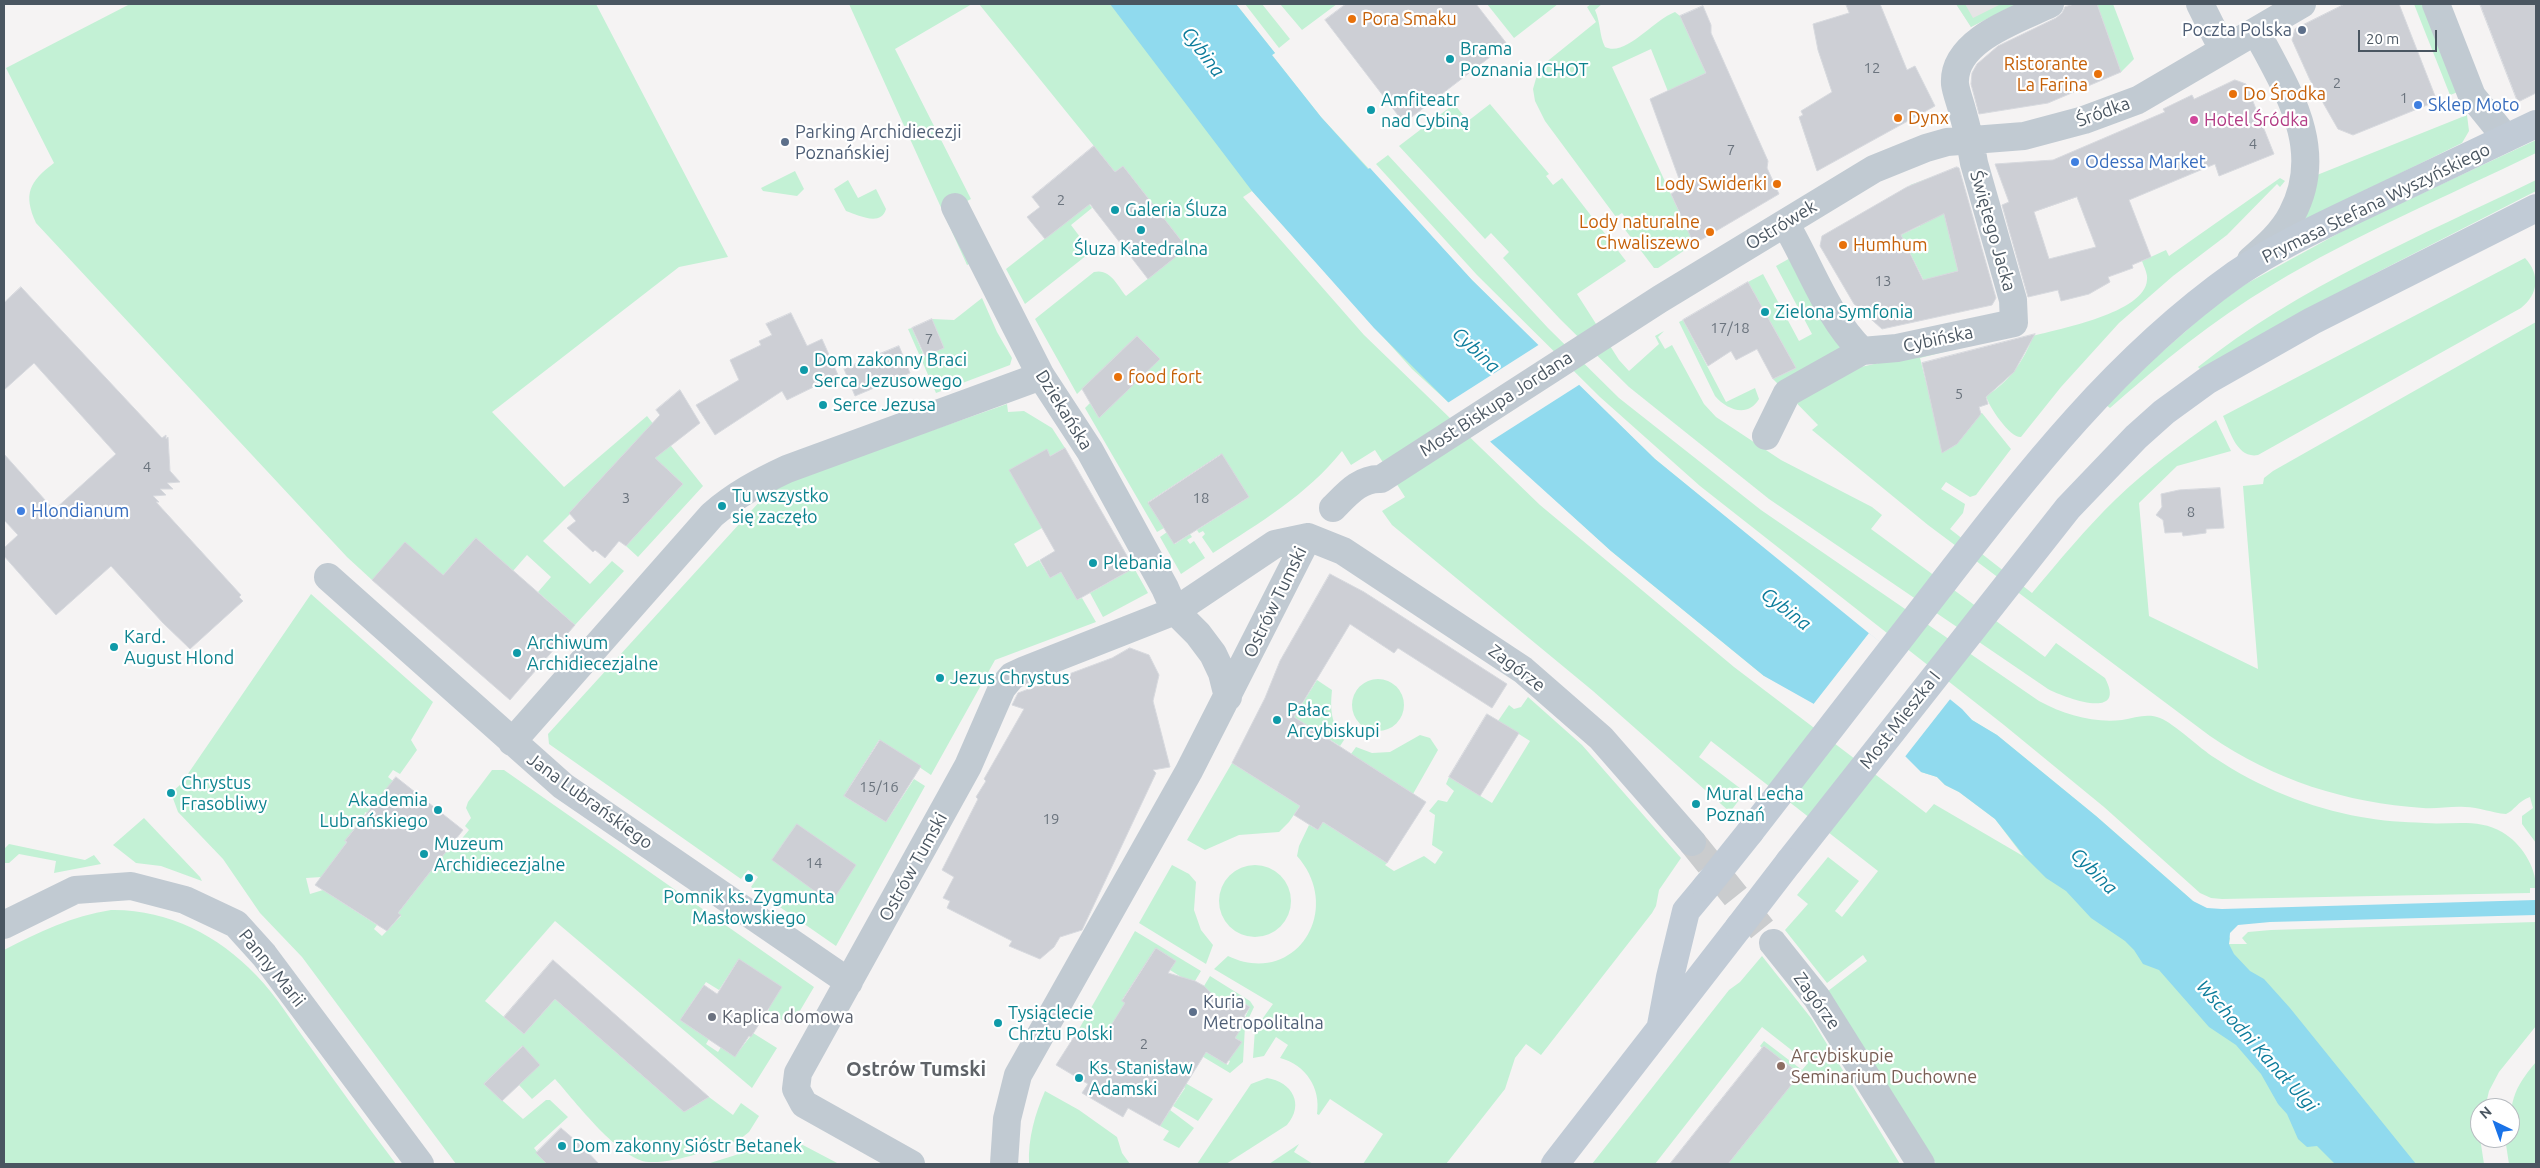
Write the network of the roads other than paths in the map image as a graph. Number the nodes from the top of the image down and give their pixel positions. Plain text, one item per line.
1 (2050, 4) edge
2 (2200, 4) edge
3 (2302, 4) edge
4 (2436, 4) edge
5 (2256, 31) junction
6 (2223, 50) junction
7 (2536, 124) edge
8 (2506, 138) junction
9 (1970, 140) junction
10 (955, 207) dead end
11 (2536, 208) edge
12 (1785, 222) junction
13 (2237, 274) junction
14 (2014, 323) joint
15 (1603, 336) joint
16 (1862, 351) junction
17 (1041, 376) junction
18 (1766, 436) dead end
19 (1333, 508) dead end
20 (1308, 537) junction
21 (328, 577) dead end
22 (1175, 611) junction
23 (1228, 697) junction
24 (512, 742) junction
25 (1692, 842) tunnel mouth
26 (4, 925) edge
27 (1773, 943) tunnel mouth
28 (849, 982) junction
29 (1660, 1029) junction
30 (420, 1164) edge
31 (911, 1164) edge
32 (1004, 1164) edge
33 (1555, 1164) edge
34 (1921, 1164) edge

1 - 9 street, Świętego Jacka
2 - 6 street
3 - 5 street, Śródka
4 - 8 street
5 - 6 street, Śródka
5 - 13 street
6 - 9 street, Śródka
7 - 8 street, Prymasa Stefana Wyszyńskiego
8 - 13 street, Prymasa Stefana Wyszyńskiego
9 - 12 street, Ostrówek
9 - 14 street, Świętego Jacka
10 - 17 street, Dziekańska
11 - 29 street, Most Mieszka I, bridge
12 - 15 street, Ostrówek
12 - 16 street
13 - 29 street, Prymasa Stefana Wyszyńskiego, bridge
14 - 16 street, Cybińska
15 - 19 street, Most Biskupa Jordana
16 - 18 street, Cybińska
17 - 22 street, Dziekańska
17 - 24 street
20 - 22 street, Ostrów Tumski
20 - 23 street, Ostrów Tumski
20 - 25 street, Zagórze
21 - 24 street, Jana Lubrańskiego
22 - 23 street, Ostrów Tumski
22 - 28 street, Ostrów Tumski
23 - 32 street, Ostrów Tumski
24 - 28 street, Jana Lubrańskiego
26 - 30 street, Panny Marii
27 - 34 street, Zagórze
28 - 31 street, Ostrów Tumski
29 - 33 street

